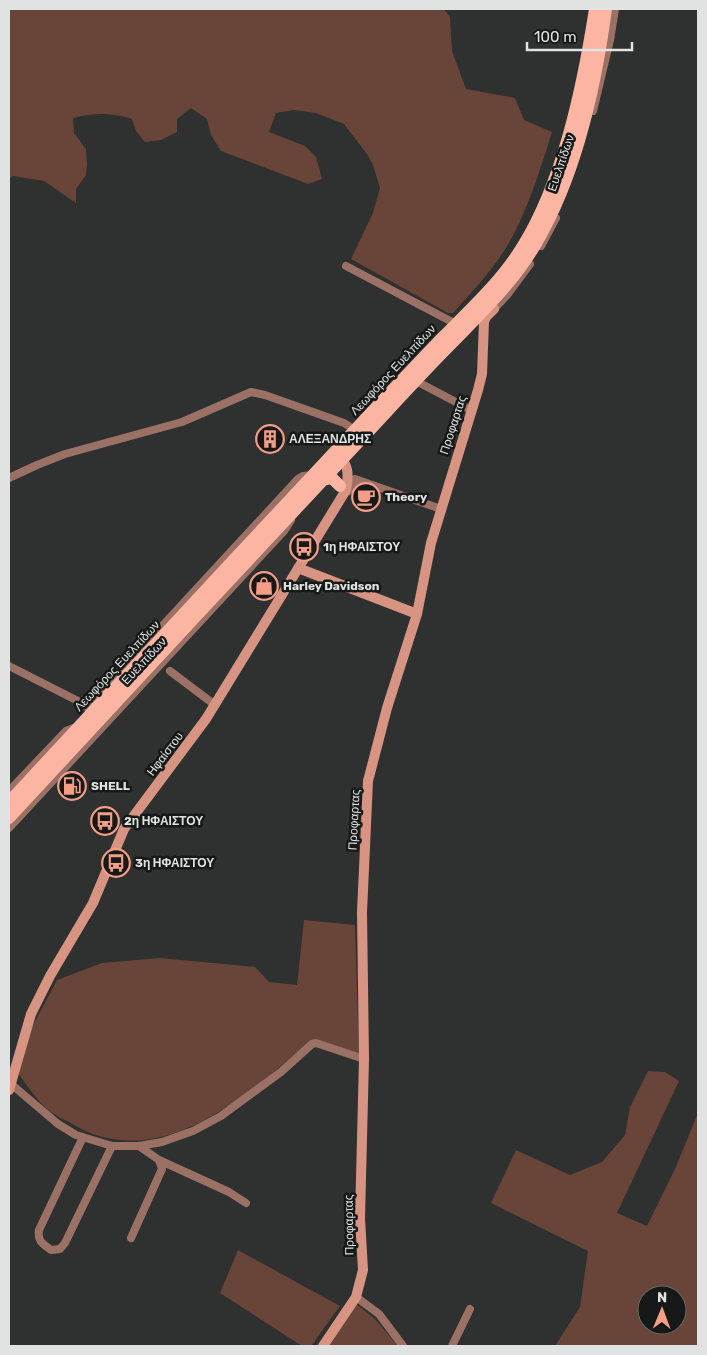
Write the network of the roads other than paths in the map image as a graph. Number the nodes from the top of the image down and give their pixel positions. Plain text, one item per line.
1 (595, 9) edge
2 (606, 9) edge
3 (615, 9) edge
4 (576, 154) junction
5 (346, 266) dead end
6 (492, 307) junction
7 (456, 324) junction
8 (416, 381) junction
9 (472, 410) junction
10 (355, 430) junction
11 (338, 458) junction
12 (318, 477) junction
13 (9, 478) edge
14 (342, 492) junction
15 (441, 509) junction
16 (298, 568) junction
17 (417, 614) junction
18 (9, 666) edge
19 (170, 671) dead end
20 (215, 705) junction
21 (93, 712) junction
22 (29, 788) junction
23 (9, 791) edge
24 (9, 802) edge
25 (9, 818) edge
26 (9, 828) edge
27 (364, 1059) junction
28 (10, 1087) edge
29 (82, 1137) junction
30 (112, 1146) junction
31 (139, 1146) junction
32 (159, 1160) junction
33 (246, 1203) dead end
34 (131, 1238) dead end
35 (356, 1297) junction
36 (470, 1309) dead end
37 (323, 1346) edge
38 (403, 1346) edge
39 (452, 1346) edge

1 - 7 main road, Λεωφόρος Ευελπίδων
2 - 4 main road, Λεωφόρος Ευελπίδων
3 - 4 street, Ευελπίδων
4 - 6 main road, Λεωφόρος Ευελπίδων
5 - 7 street
6 - 8 main road, Λεωφόρος Ευελπίδων
6 - 9 street, Προφαρτας
7 - 10 main road, Λεωφόρος Ευελπίδων
8 - 9 street
8 - 11 main road, Λεωφόρος Ευελπίδων
9 - 15 street, Προφαρτας
10 - 11 main road, Λεωφόρος Ευελπίδων
10 - 13 street
11 - 12 main road, Λεωφόρος Ευελπίδων
11 - 14 street
12 - 14 main road
12 - 21 main road, Λεωφόρος Ευελπίδων
12 - 22 main road, Λεωφόρος Ευελπίδων
14 - 15 street
14 - 16 street, Ηφαίστου
15 - 17 street, Προφαρτας
16 - 17 street
16 - 20 street, Ηφαίστου
17 - 27 street, Προφαρτας
18 - 21 street
19 - 20 street
20 - 28 street, Ηφαίστου
21 - 22 main road, Λεωφόρος Ευελπίδων
22 - 23 street
22 - 24 main road, Λεωφόρος Ευελπίδων
22 - 25 main road, Λεωφόρος Ευελπίδων
22 - 26 street
27 - 31 street
27 - 35 street, Προφαρτας
28 - 29 street
29 - 30 street
29 - 30 street
30 - 31 street
31 - 32 street
32 - 33 street
32 - 34 street
35 - 37 street, Προφαρτας
35 - 38 street
36 - 39 street

